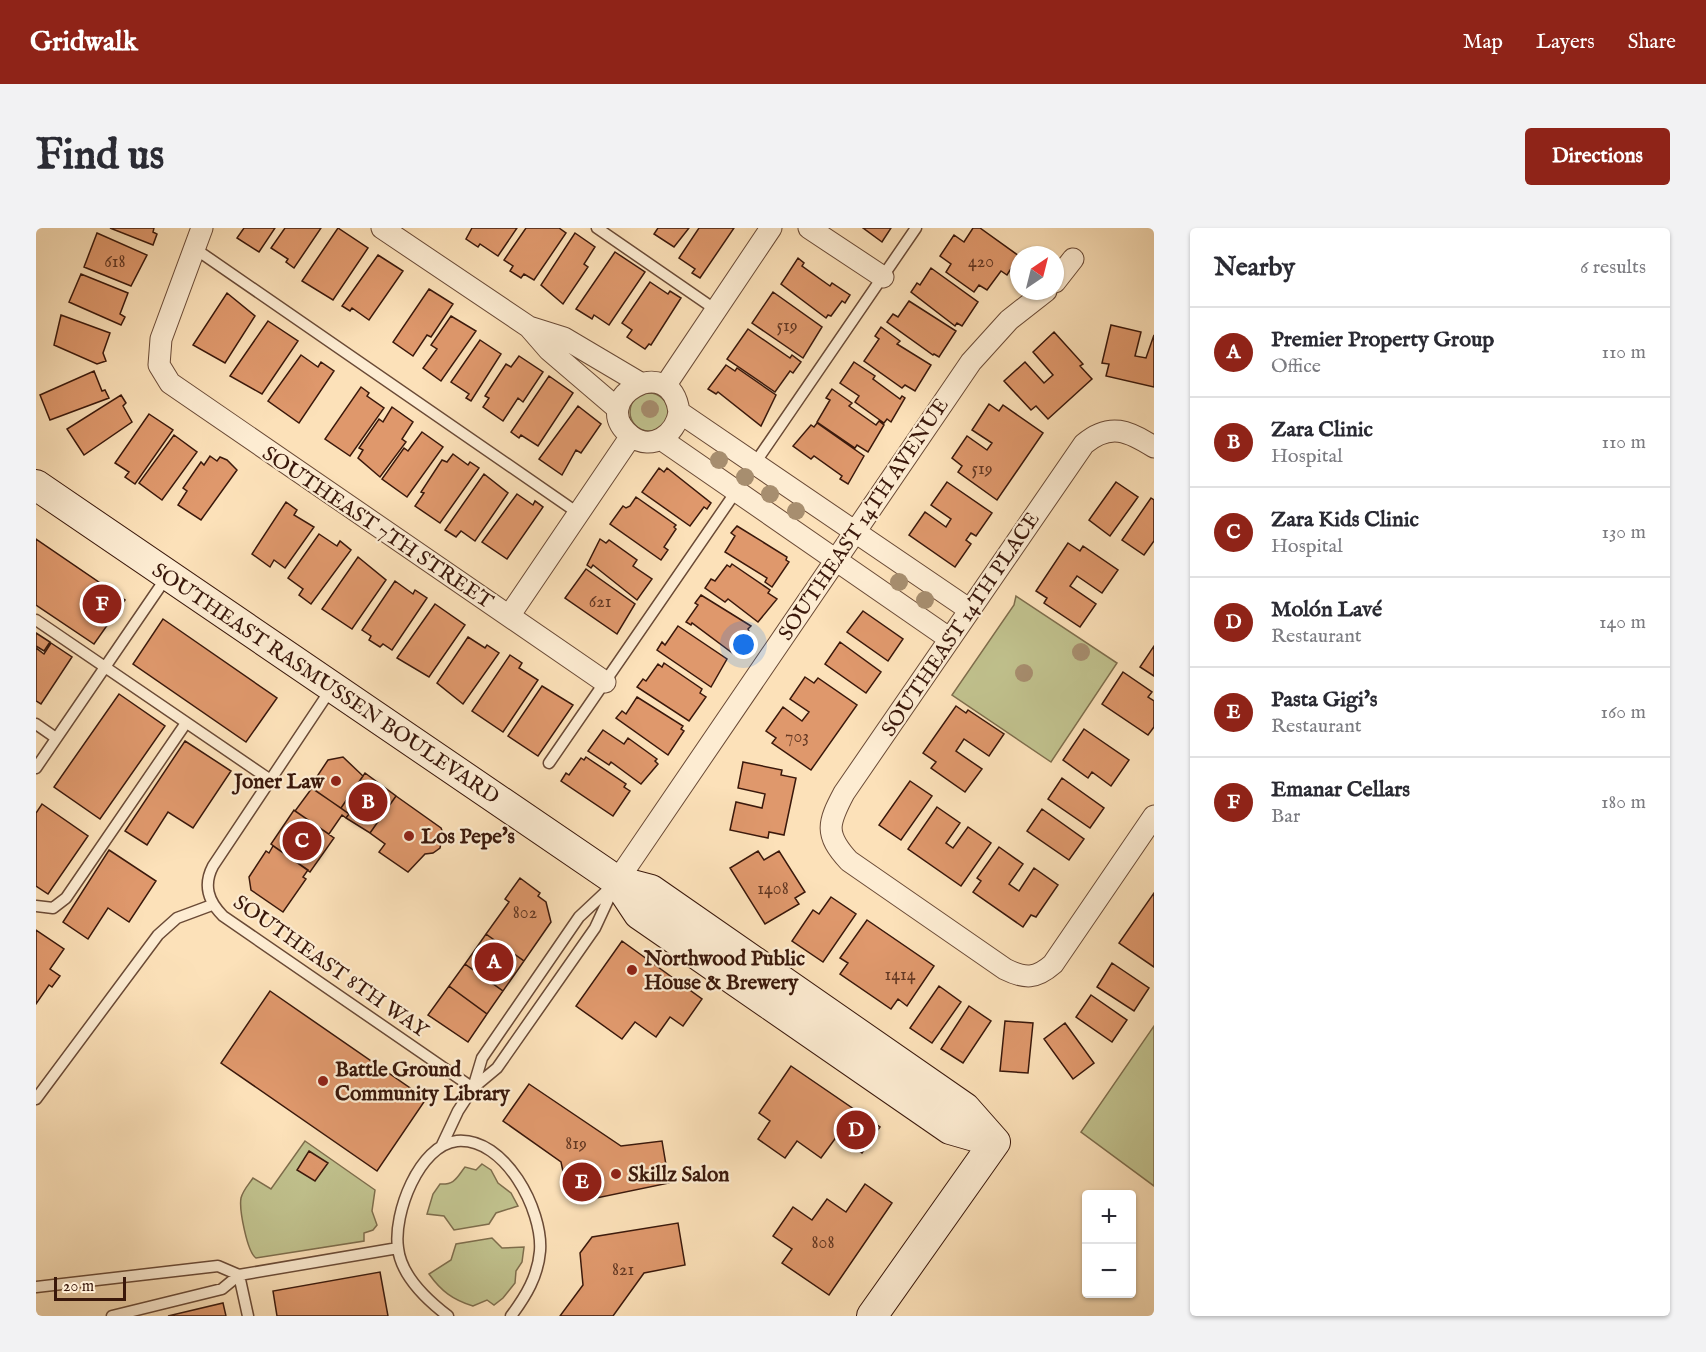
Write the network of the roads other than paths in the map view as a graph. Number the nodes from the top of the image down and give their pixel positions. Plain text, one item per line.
1 (202, 228) edge
2 (382, 228) edge
3 (597, 228) edge
4 (771, 228) edge
5 (809, 228) edge
6 (916, 228) edge
7 (194, 248) junction
8 (1073, 259) dead end
9 (1064, 270) edge
10 (883, 277) junction
11 (1035, 300) edge
12 (716, 310) junction
13 (530, 327) junction
14 (640, 383) junction
15 (665, 386) junction
16 (618, 409) junction
17 (679, 412) junction
18 (631, 436) junction
19 (661, 439) junction
20 (1154, 447) edge
21 (755, 463) junction
22 (36, 485) edge
23 (737, 490) junction
24 (578, 513) junction
25 (855, 532) junction
26 (835, 560) junction
27 (168, 575) junction
28 (970, 610) junction
29 (509, 616) junction
30 (36, 620) edge
31 (950, 639) junction
32 (105, 668) junction
33 (605, 682) junction
34 (332, 687) junction
35 (186, 723) junction
36 (36, 724) edge
37 (56, 738) junction
38 (549, 764) dead end
39 (36, 768) edge
40 (269, 779) junction
41 (1154, 816) edge
42 (617, 881) junction
43 (212, 905) junction
44 (36, 906) edge
45 (473, 1088) junction
46 (36, 1098) edge
47 (442, 1145) junction
48 (398, 1248) junction
49 (238, 1275) junction
50 (36, 1287) edge
51 (112, 1316) edge
52 (248, 1316) edge
53 (448, 1316) edge
54 (511, 1316) edge
55 (872, 1316) edge

1 - 7 street
2 - 13 street
3 - 12 lane
4 - 12 street
5 - 10 street
6 - 10 lane
7 - 24 lane
7 - 29 street, SOUTHEAST 7TH STREET
8 - 9 street
10 - 21 lane
11 - 25 street, SOUTHEAST 14TH AVENUE
12 - 15 street
13 - 14 street
13 - 16 street
14 - 15 street
14 - 16 street
15 - 17 street
16 - 18 street
17 - 19 street
17 - 21 street
18 - 19 street
18 - 24 street
19 - 23 street
20 - 28 street, SOUTHEAST 14TH PLACE
21 - 25 street
22 - 27 street, SOUTHEAST RASMUSSEN BOULEVARD
23 - 26 street
23 - 33 lane
24 - 29 street
25 - 26 street, SOUTHEAST 14TH AVENUE
25 - 28 street
26 - 31 street
26 - 42 street, SOUTHEAST 14TH AVENUE
27 - 32 lane
27 - 34 street, SOUTHEAST RASMUSSEN BOULEVARD
28 - 31 street, SOUTHEAST 14TH PLACE
29 - 33 street, SOUTHEAST 7TH STREET
30 - 32 lane
31 - 41 street, SOUTHEAST 14TH PLACE
32 - 35 lane
32 - 37 lane
33 - 38 lane
34 - 40 lane
34 - 42 street, SOUTHEAST RASMUSSEN BOULEVARD
35 - 40 lane
35 - 44 lane
36 - 37 lane
37 - 39 lane
40 - 43 lane, SOUTHEAST 8TH WAY
42 - 45 lane, SOUTHEAST 14TH AVENUE
42 - 45 lane, SOUTHEAST 14TH AVENUE
42 - 55 street, SOUTHEAST RASMUSSEN BOULEVARD
43 - 45 lane, SOUTHEAST 8TH WAY
43 - 46 lane
45 - 47 lane, SOUTHEAST 14TH AVENUE
47 - 48 lane, SOUTHEAST 14TH AVENUE
47 - 54 lane
48 - 49 lane
48 - 53 lane
49 - 50 lane
49 - 51 lane
49 - 52 lane

